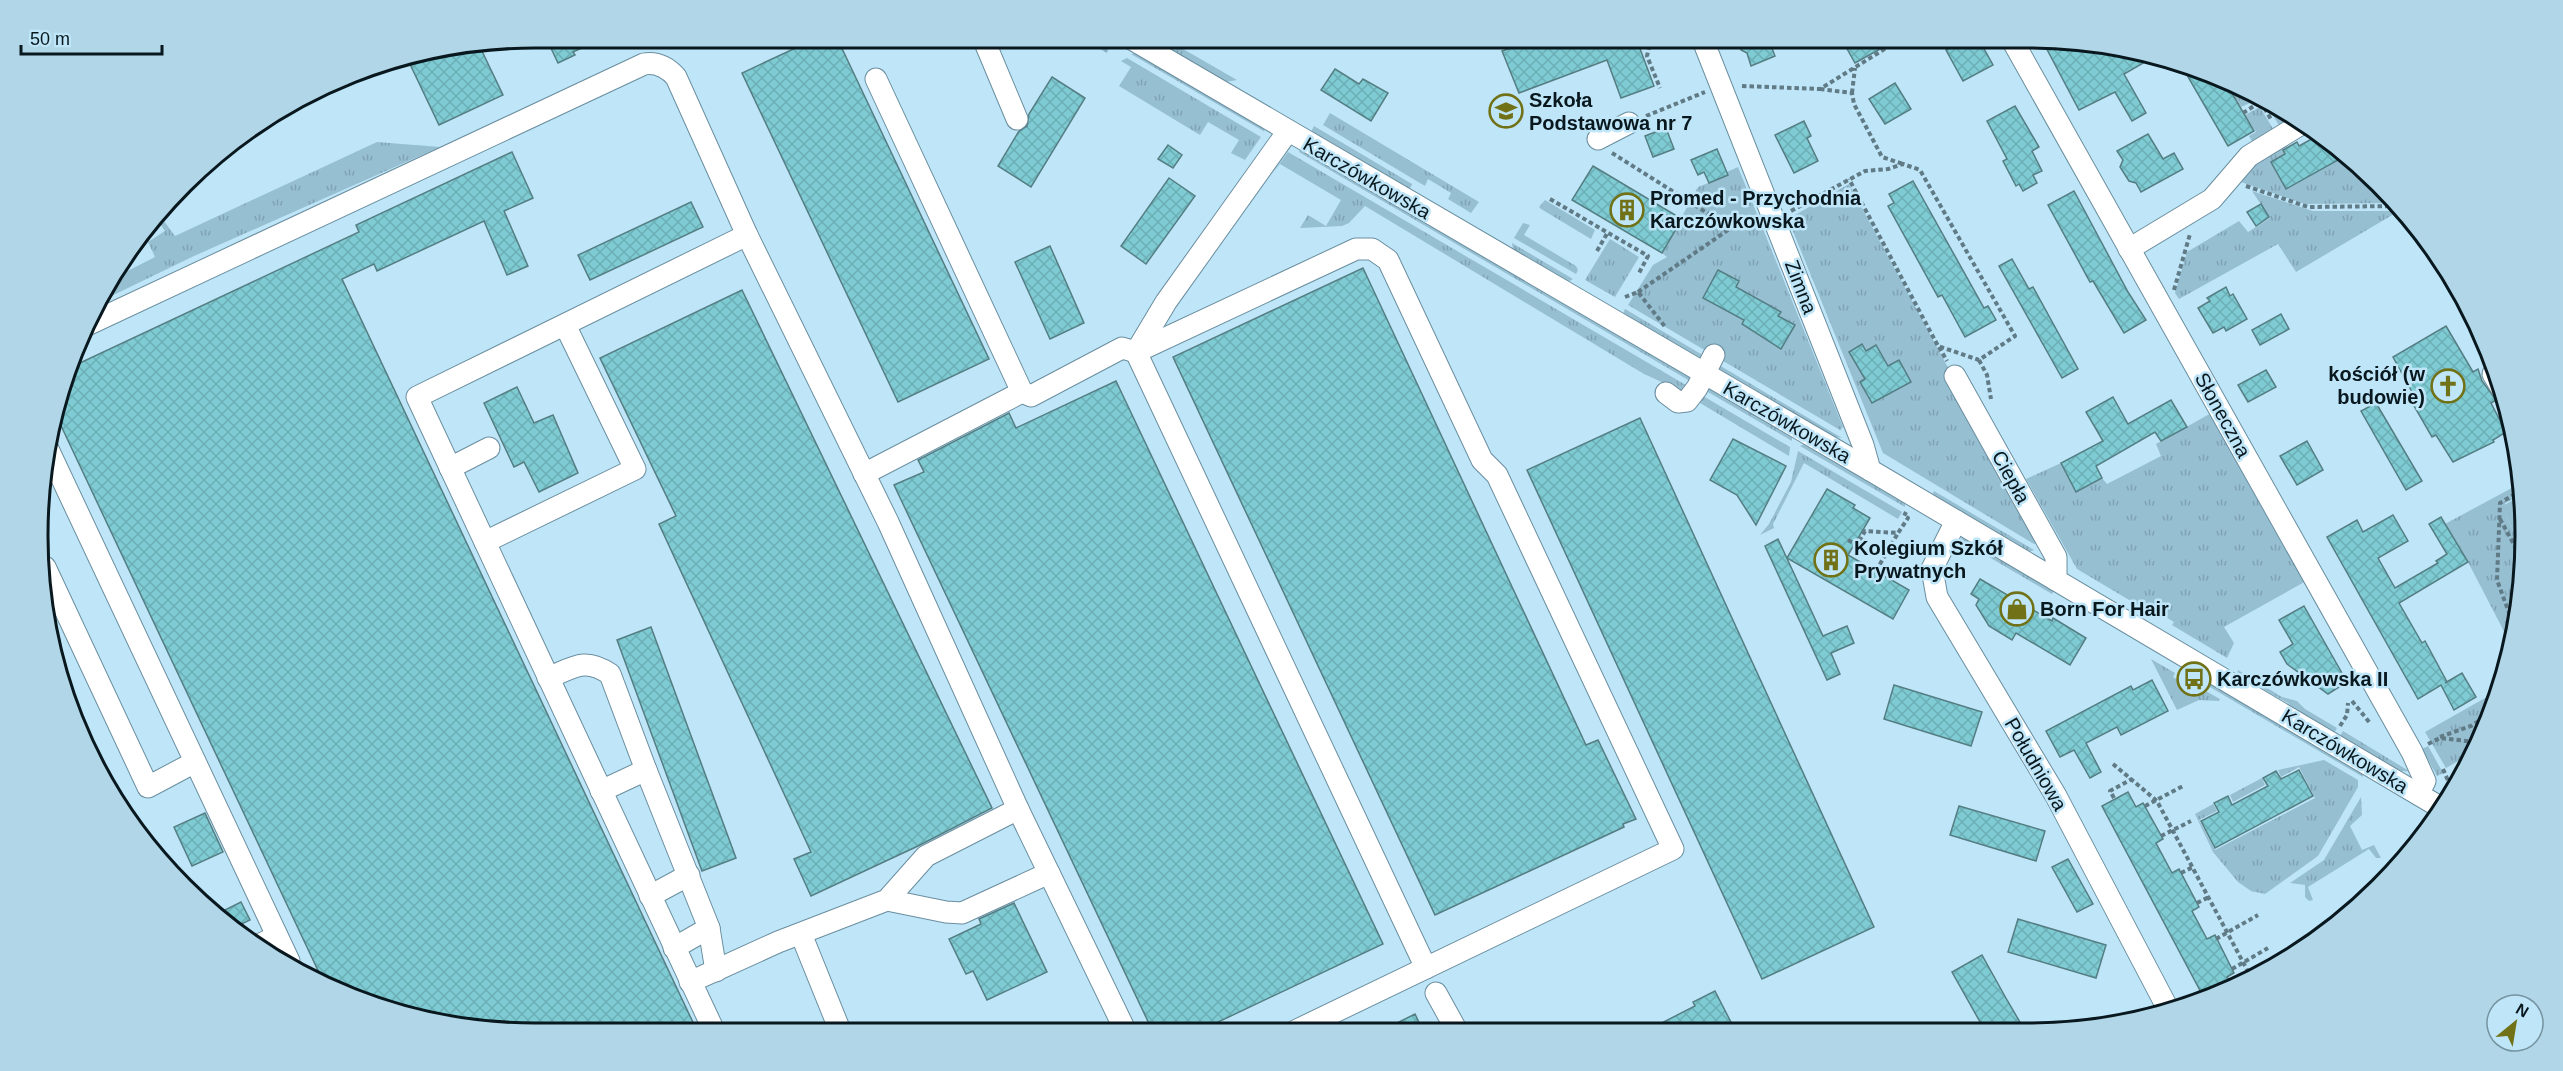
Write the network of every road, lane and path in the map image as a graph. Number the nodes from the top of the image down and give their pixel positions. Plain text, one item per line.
1 (986, 48) edge
2 (1147, 48) edge
3 (1648, 48) edge
4 (1706, 48) edge
5 (1885, 48) edge
6 (2017, 48) edge
7 (1855, 68) junction
8 (876, 79) dead end
9 (1733, 86) dead end
10 (1659, 88) dead end
11 (1820, 89) junction
12 (1712, 90) dead end
13 (1852, 93) junction
14 (2256, 105) edge
15 (2268, 111) edge
16 (2243, 113) dead end
17 (1017, 118) dead end
18 (2271, 119) dead end
19 (1629, 123) joint
20 (2294, 128) edge
21 (1288, 131) junction
22 (1604, 145) joint
23 (1903, 164) junction
24 (1849, 179) junction
25 (2228, 182) junction
26 (1550, 199) dead end
27 (2386, 206) edge
28 (2198, 208) junction
29 (1761, 215) dead end
30 (1783, 216) dead end
31 (1731, 228) junction
32 (1608, 232) junction
33 (747, 235) junction
34 (2129, 249) junction
35 (1597, 250) dead end
36 (1639, 273) dead end
37 (1638, 292) junction
38 (2173, 294) dead end
39 (1625, 297) dead end
40 (99, 318) edge
41 (565, 325) junction
42 (1671, 333) dead end
43 (1136, 352) junction
44 (1708, 364) junction
45 (1955, 376) dead end
46 (1022, 392) junction
47 (1666, 393) dead end
48 (489, 448) dead end
49 (54, 461) edge
50 (450, 468) junction
51 (1870, 470) junction
52 (864, 474) junction
53 (2513, 495) edge
54 (1906, 512) dead end
55 (2500, 518) junction
56 (1956, 521) junction
57 (1898, 533) junction
58 (1848, 540) dead end
59 (485, 542) junction
60 (2515, 545) edge
61 (1876, 571) dead end
62 (50, 578) edge
63 (2056, 580) junction
64 (2509, 612) edge
65 (548, 678) junction
66 (2478, 721) edge
67 (2370, 723) dead end
68 (2340, 726) dead end
69 (2440, 738) junction
70 (2469, 741) edge
71 (2412, 752) junction
72 (195, 762) junction
73 (2113, 764) dead end
74 (646, 770) junction
75 (2132, 779) junction
76 (2182, 786) dead end
77 (601, 791) junction
78 (2418, 794) junction
79 (2114, 798) dead end
80 (2157, 801) junction
81 (2434, 804) edge
82 (2145, 807) dead end
83 (1018, 809) junction
84 (2191, 820) dead end
85 (2173, 831) junction
86 (2161, 836) dead end
87 (2193, 867) junction
88 (1049, 873) junction
89 (2181, 873) dead end
90 (689, 875) junction
91 (650, 896) junction
92 (2209, 897) junction
93 (887, 900) junction
94 (2197, 903) dead end
95 (2258, 915) dead end
96 (709, 928) junction
97 (2228, 933) junction
98 (801, 934) junction
99 (2216, 939) dead end
100 (268, 940) edge
101 (674, 948) junction
102 (2268, 948) dead end
103 (2244, 963) junction
104 (1426, 968) junction
105 (2232, 969) dead end
106 (2248, 970) edge
107 (716, 971) junction
108 (690, 982) junction
109 (1436, 993) dead end
110 (2166, 1002) edge
111 (710, 1023) edge
112 (837, 1023) edge
113 (1122, 1023) edge
114 (1312, 1023) edge
115 (1453, 1023) edge

1 - 17 street
2 - 21 street, Karczówkowska
3 - 10 path
4 - 51 street, Zimna
5 - 7 path
6 - 34 street, Słoneczna
7 - 11 path
7 - 13 path
8 - 46 street
9 - 11 path
11 - 13 path
12 - 19 path
13 - 23 path
14 - 16 path
15 - 18 path
19 - 22 street
20 - 25 street
21 - 43 street
21 - 44 street, Karczówkowska
22 - 31 path
23 - 24 path
23 - 24 path
24 - 30 path
25 - 27 path
25 - 28 street
26 - 32 path
28 - 34 street
28 - 38 path
29 - 31 path
31 - 37 path
32 - 35 path
32 - 36 path
33 - 40 street
33 - 41 street
33 - 52 street
34 - 71 street, Słoneczna
37 - 39 path
37 - 42 path
41 - 50 street
41 - 59 street
43 - 46 street
43 - 104 street
43 - 104 street
44 - 47 street
44 - 51 street, Karczówkowska
45 - 63 street, Ciepła
46 - 52 street
48 - 50 street
49 - 72 street
50 - 59 street
51 - 56 street, Karczówkowska
52 - 83 street
53 - 55 path
54 - 57 path
55 - 60 path
55 - 64 path
56 - 63 street, Karczówkowska
56 - 110 street, Południowa
57 - 58 path
57 - 61 path
59 - 65 street
62 - 72 street
63 - 78 street, Karczówkowska
65 - 74 street
65 - 77 street
66 - 69 path
67 - 68 path
69 - 70 path
69 - 71 path
71 - 78 street, Słoneczna
72 - 100 street
73 - 75 path
74 - 77 street
74 - 90 street
75 - 79 path
75 - 80 path
76 - 80 path
77 - 91 street
78 - 81 street, Karczówkowska
80 - 82 path
80 - 85 path
83 - 88 street
83 - 93 street
84 - 85 path
85 - 86 path
85 - 87 path
87 - 89 path
87 - 92 path
88 - 93 street
88 - 113 street
90 - 91 street
90 - 96 street
91 - 101 street
92 - 94 path
92 - 97 path
93 - 98 street
95 - 97 path
96 - 101 street
96 - 107 street
97 - 99 path
97 - 103 path
98 - 107 street
98 - 112 street
101 - 108 street
102 - 103 path
103 - 105 path
103 - 106 path
104 - 114 street
107 - 108 street
108 - 111 street
109 - 115 street

